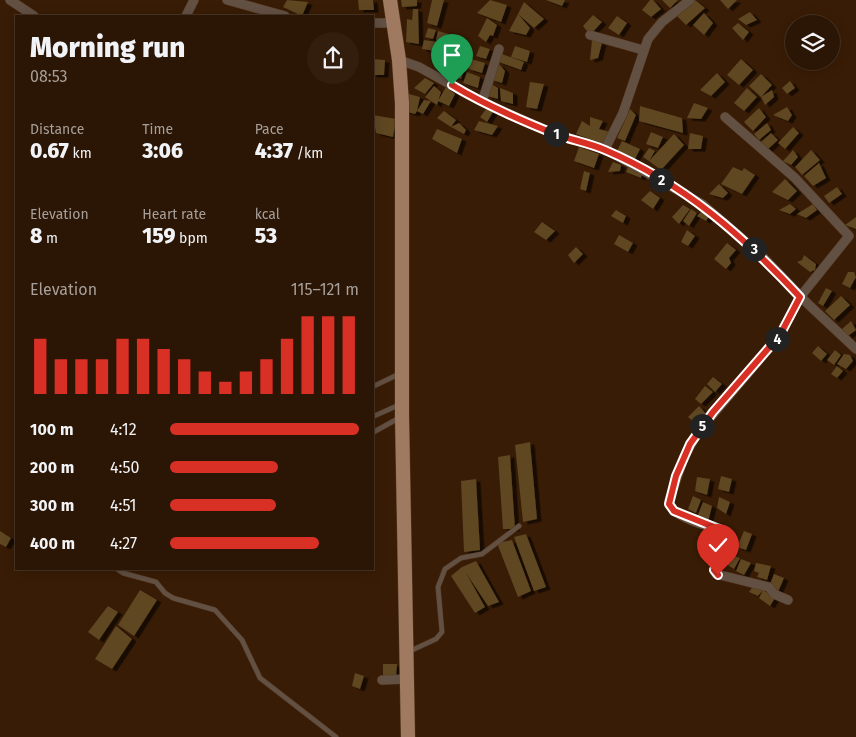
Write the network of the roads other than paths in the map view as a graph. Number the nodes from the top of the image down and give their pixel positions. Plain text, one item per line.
1 (10, 0) edge
2 (194, 0) edge
3 (227, 0) edge
4 (390, 0) edge
5 (690, 0) edge
6 (32, 15) edge
7 (186, 15) edge
8 (280, 15) edge
9 (374, 23) edge
10 (394, 23) junction
11 (590, 35) dead end
12 (499, 49) dead end
13 (643, 50) junction
14 (399, 60) junction
15 (482, 102) junction
16 (725, 117) dead end
17 (605, 150) junction
18 (800, 297) junction
19 (856, 349) edge
20 (402, 372) junction
21 (374, 386) edge
22 (402, 410) junction
23 (374, 417) edge
24 (374, 431) edge
25 (519, 526) dead end
26 (118, 570) edge
27 (788, 600) dead end
28 (406, 653) junction
29 (407, 679) junction
30 (382, 680) dead end
31 (336, 737) edge
32 (408, 737) edge

1 - 6 street
2 - 7 street
3 - 8 street
4 - 10 main road
5 - 13 street
9 - 10 street
10 - 14 main road
11 - 13 street
12 - 15 street
13 - 17 street
14 - 15 street
14 - 20 main road
15 - 17 street
16 - 18 street
17 - 18 street
18 - 19 street
18 - 27 street
20 - 21 lane
20 - 22 main road
22 - 23 lane
22 - 24 lane
22 - 28 main road
25 - 28 lane
26 - 31 lane
28 - 29 main road
29 - 30 street
29 - 32 main road

